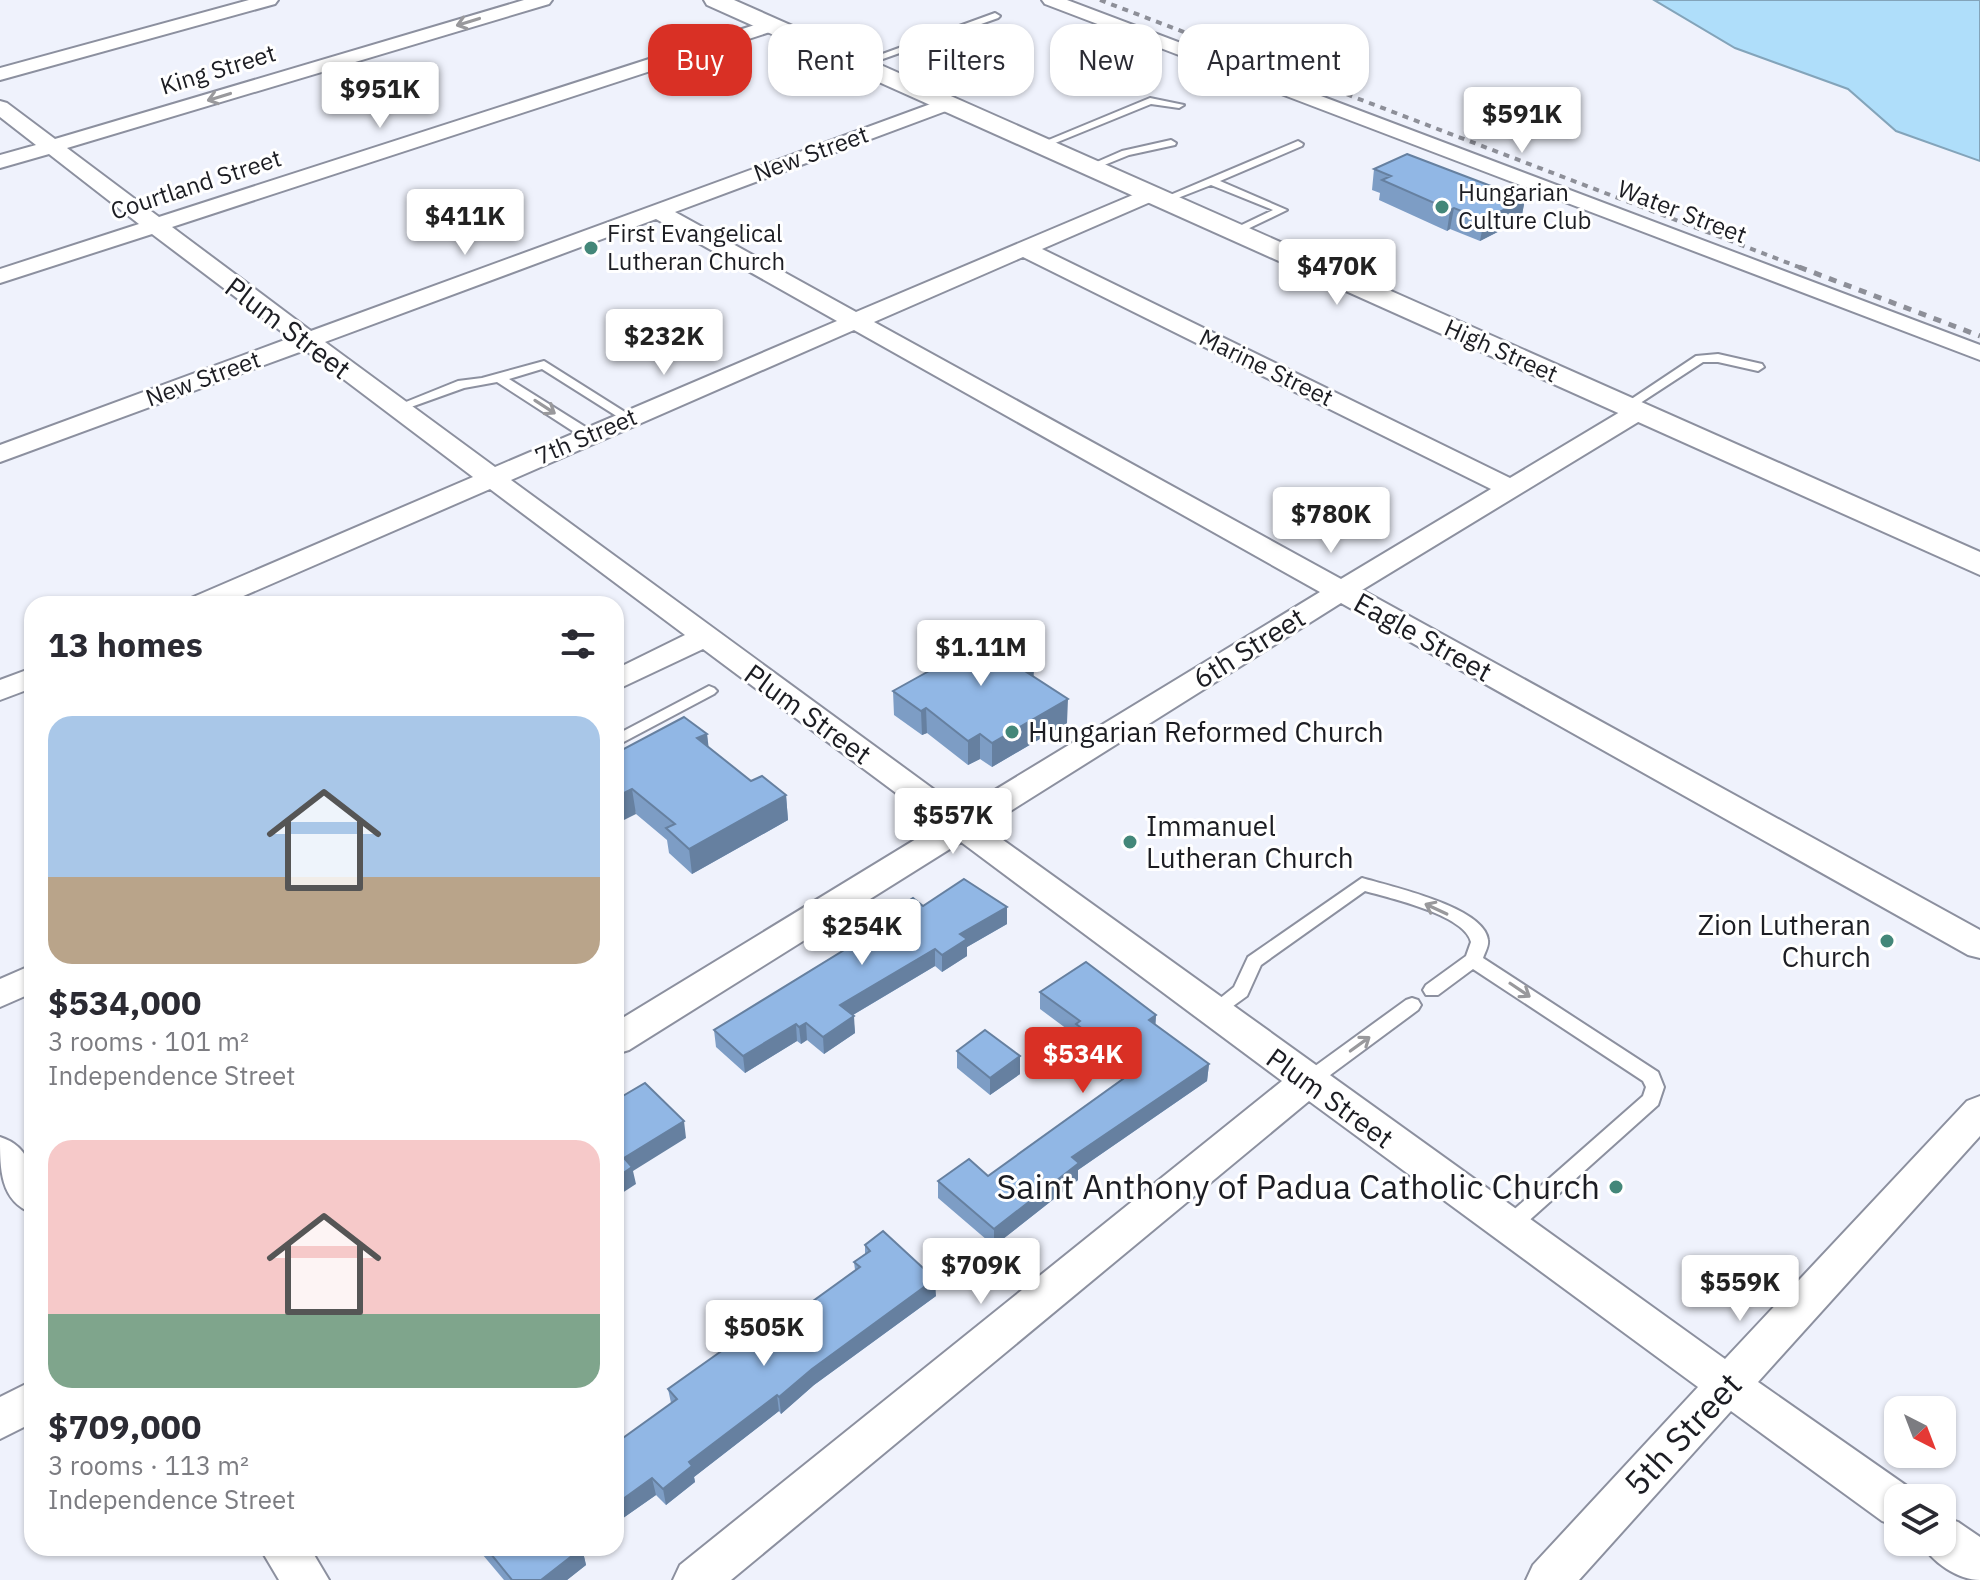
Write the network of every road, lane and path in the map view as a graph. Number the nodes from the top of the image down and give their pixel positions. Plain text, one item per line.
1 (269, 0) edge
2 (543, 0) edge
3 (715, 0) edge
4 (1051, 0) edge
5 (995, 16) dead end
6 (771, 24) edge
7 (768, 27) edge
8 (883, 56) edge
9 (0, 74) edge
10 (883, 75) edge
11 (947, 104) junction
12 (1179, 105) dead end
13 (0, 107) edge
14 (1171, 143) dead end
15 (1298, 144) dead end
16 (1039, 146) junction
17 (52, 147) junction
18 (0, 162) edge
19 (1088, 168) junction
20 (1211, 181) junction
21 (1154, 198) junction
22 (657, 211) junction
23 (154, 226) junction
24 (1233, 232) junction
25 (1023, 248) junction
26 (0, 276) edge
27 (855, 321) junction
28 (305, 341) junction
29 (1980, 353) edge
30 (1758, 367) dead end
31 (500, 378) junction
32 (397, 408) junction
33 (1633, 409) junction
34 (630, 419) junction
35 (590, 436) junction
36 (0, 454) edge
37 (492, 478) junction
38 (1510, 488) junction
39 (1980, 565) edge
40 (1341, 591) junction
41 (219, 596) edge
42 (703, 637) junction
43 (624, 677) edge
44 (24, 680) edge
45 (0, 691) edge
46 (709, 691) dead end
47 (624, 737) edge
48 (961, 827) junction
49 (1980, 946) edge
50 (1473, 960) junction
51 (24, 982) edge
52 (1432, 990) dead end
53 (0, 994) edge
54 (1412, 1005) dead end
55 (1212, 1012) junction
56 (624, 1035) edge
57 (1307, 1082) junction
58 (1980, 1111) edge
59 (0, 1152) edge
60 (24, 1186) edge
61 (1508, 1227) junction
62 (1728, 1385) junction
63 (24, 1405) edge
64 (0, 1420) edge
65 (1884, 1496) edge
66 (1956, 1547) edge
67 (289, 1556) edge
68 (1980, 1564) edge
69 (306, 1580) edge
70 (696, 1580) edge
71 (1549, 1580) edge

1 - 9 street
2 -> 17 street, King Street
3 - 6 street, High Street
4 - 29 street, Water Street
5 - 8 lane
7 - 23 street, Courtland Street
10 - 11 street, High Street
11 - 16 street, High Street
11 - 22 street, New Street
12 - 16 lane
13 - 17 street, Plum Street
14 - 19 lane
15 - 20 lane
16 - 19 street, High Street
17 - 18 street, King Street
17 - 23 street, Plum Street
19 - 21 street, High Street
20 - 21 lane
20 - 24 lane
21 - 24 street, High Street
21 - 25 street, 7th Street
22 - 27 street, Eagle Street
22 - 28 street, New Street
23 - 26 street, Courtland Street
23 - 28 street, Plum Street
24 - 33 street, High Street
25 - 27 street, 7th Street
25 - 38 street, Marine Street
27 - 34 street, 7th Street
27 - 40 street, Eagle Street
28 - 32 street, Plum Street
28 - 36 street, New Street
30 - 33 lane
31 - 32 lane
31 - 34 lane
31 -> 35 lane
32 - 37 street, Plum Street
33 - 38 street, 6th Street
33 - 39 street, High Street
34 - 35 street, 7th Street
35 - 37 street, 7th Street
37 - 41 street, 7th Street
37 - 42 street, Plum Street
38 - 40 street, 6th Street
40 - 48 street, 6th Street
40 - 49 street, Eagle Street
42 - 43 street
42 - 48 street, Plum Street
44 - 45 street
46 - 47 lane
48 - 55 street, Plum Street
48 - 56 street, 6th Street
50 - 52 lane
50 -> 55 lane
50 -> 61 lane
51 - 53 street
57 -> 54 lane
55 - 57 street, Plum Street
57 - 61 street, Plum Street
57 - 70 street
58 - 62 street, 5th Street
59 - 60 street
61 - 62 street, Plum Street
62 - 65 street, Plum Street
62 - 71 street, 5th Street
63 - 64 street
66 - 68 street
67 - 69 street

